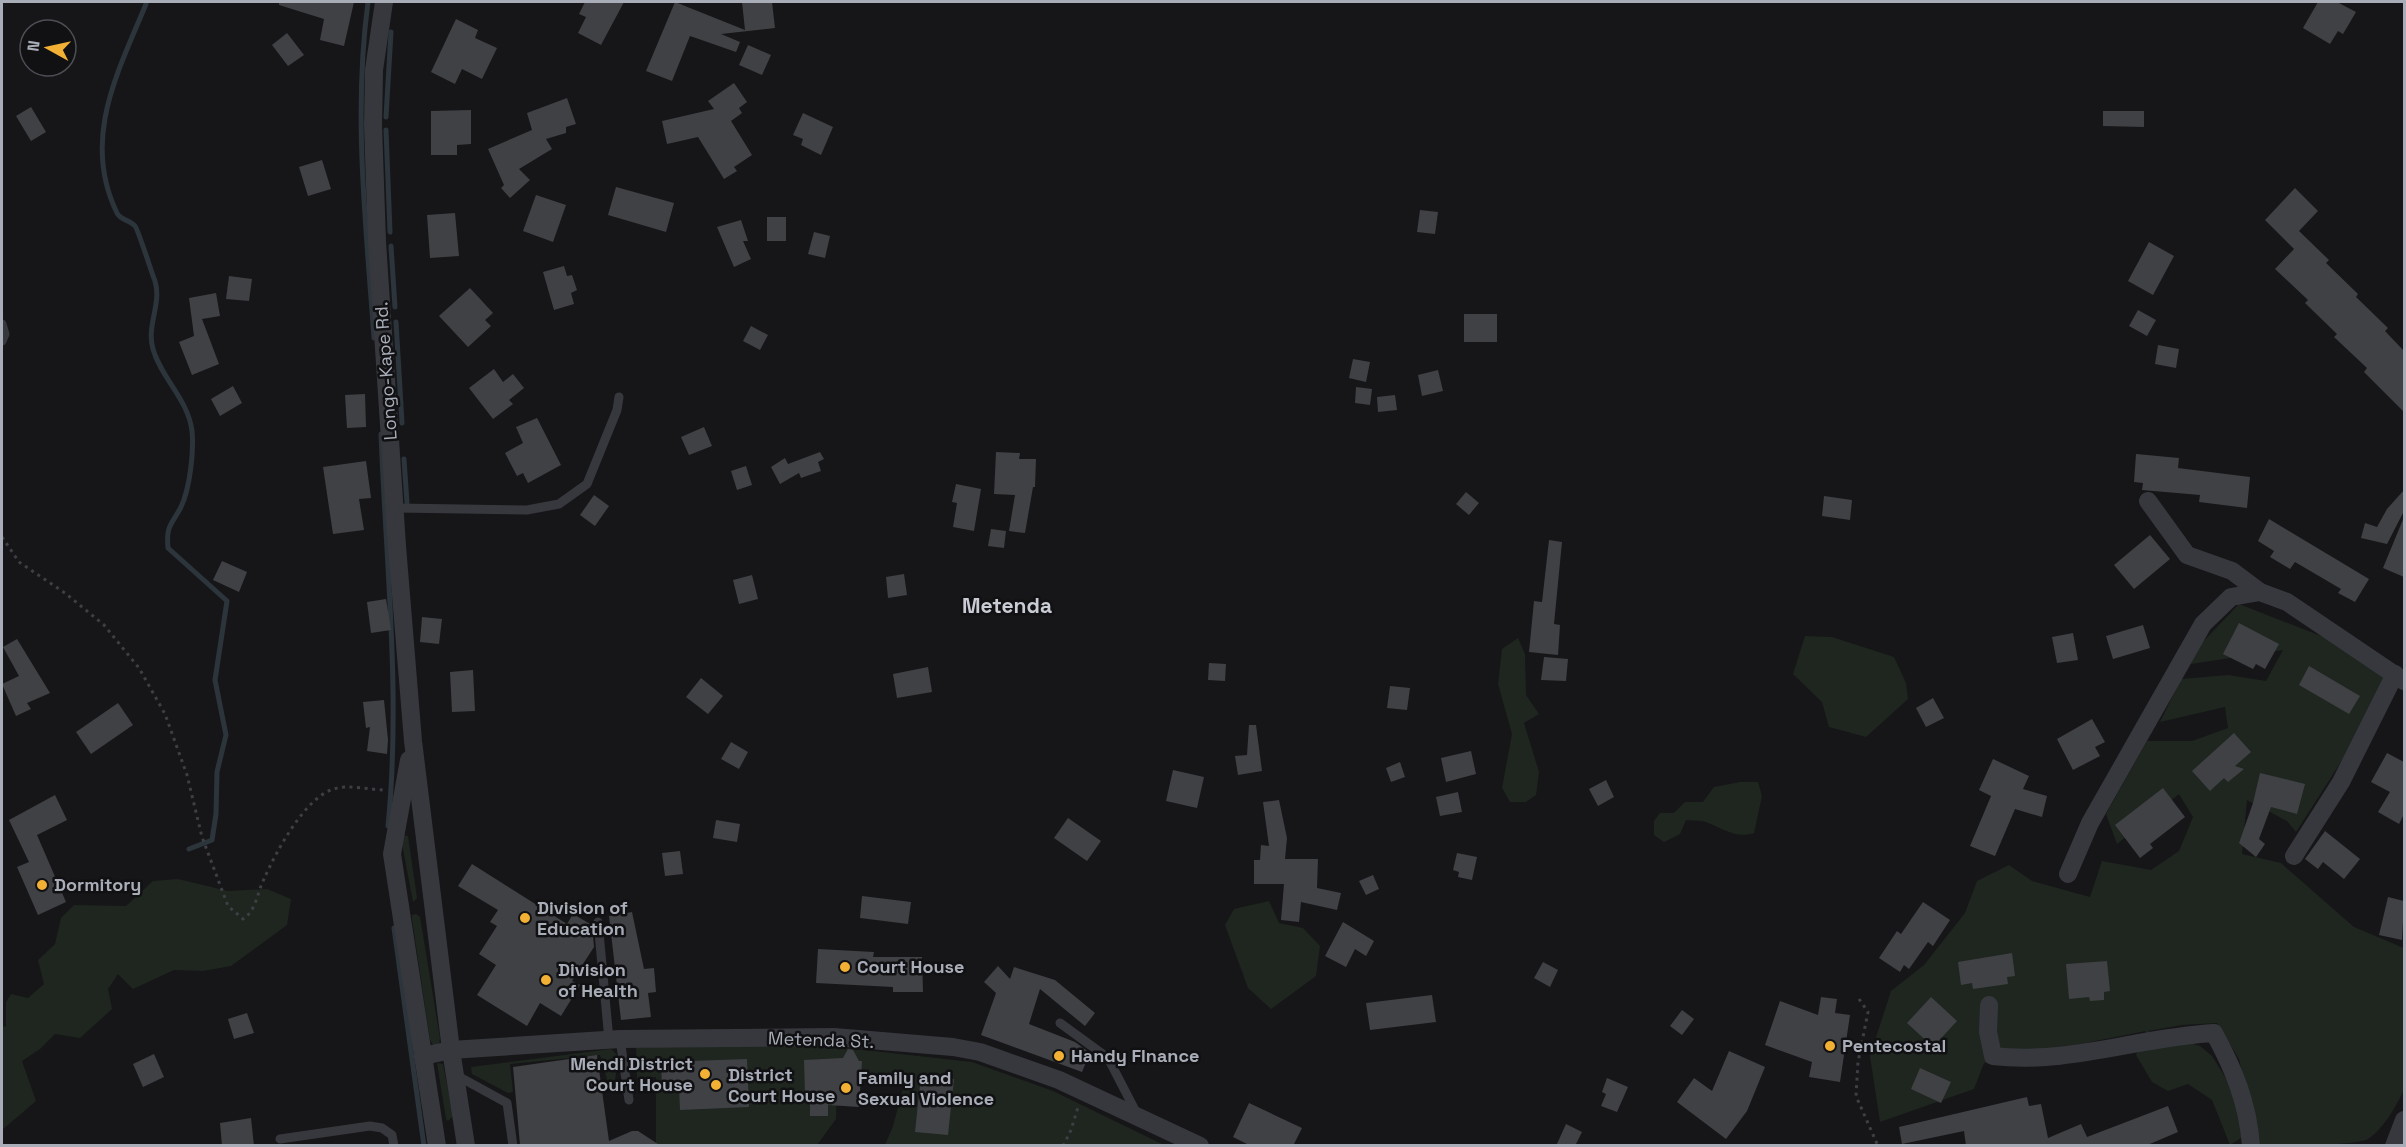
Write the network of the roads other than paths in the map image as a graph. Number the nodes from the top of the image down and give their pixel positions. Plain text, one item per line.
1 (384, 2) edge
2 (2, 324) edge
3 (2, 341) edge
4 (619, 397) dead end
5 (2148, 501) dead end
6 (396, 508) junction
7 (2260, 592) junction
8 (2400, 677) edge
9 (412, 741) junction
10 (2294, 856) dead end
11 (2068, 874) dead end
12 (598, 922) dead end
13 (1989, 1005) dead end
14 (1060, 1023) dead end
15 (614, 1040) junction
16 (451, 1050) junction
17 (423, 1056) junction
18 (454, 1074) junction
19 (630, 1100) dead end
20 (1137, 1114) junction
21 (2404, 1120) edge
22 (462, 1124) junction
23 (436, 1138) edge
24 (280, 1139) dead end
25 (394, 1146) edge
26 (466, 1146) edge
27 (513, 1146) edge
28 (1200, 1146) edge
29 (2251, 1146) edge
30 (2394, 1146) edge

1 - 6 street, Longo-Kape Rd.
2 - 3 lane
4 - 6 lane
5 - 7 street
6 - 9 street, Longo-Kape Rd.
7 - 8 street
7 - 11 street
8 - 10 street
9 - 16 street
9 - 17 street
12 - 15 lane
13 - 29 street
14 - 20 lane
15 - 16 street, Metenda St.
15 - 19 lane
15 - 20 street, Metenda St.
16 - 17 street, Metenda St.
16 - 18 street
17 - 23 street
18 - 22 street
18 - 27 lane
20 - 28 street, Metenda St.
21 - 30 street
22 - 23 street
22 - 26 street
24 - 25 lane

